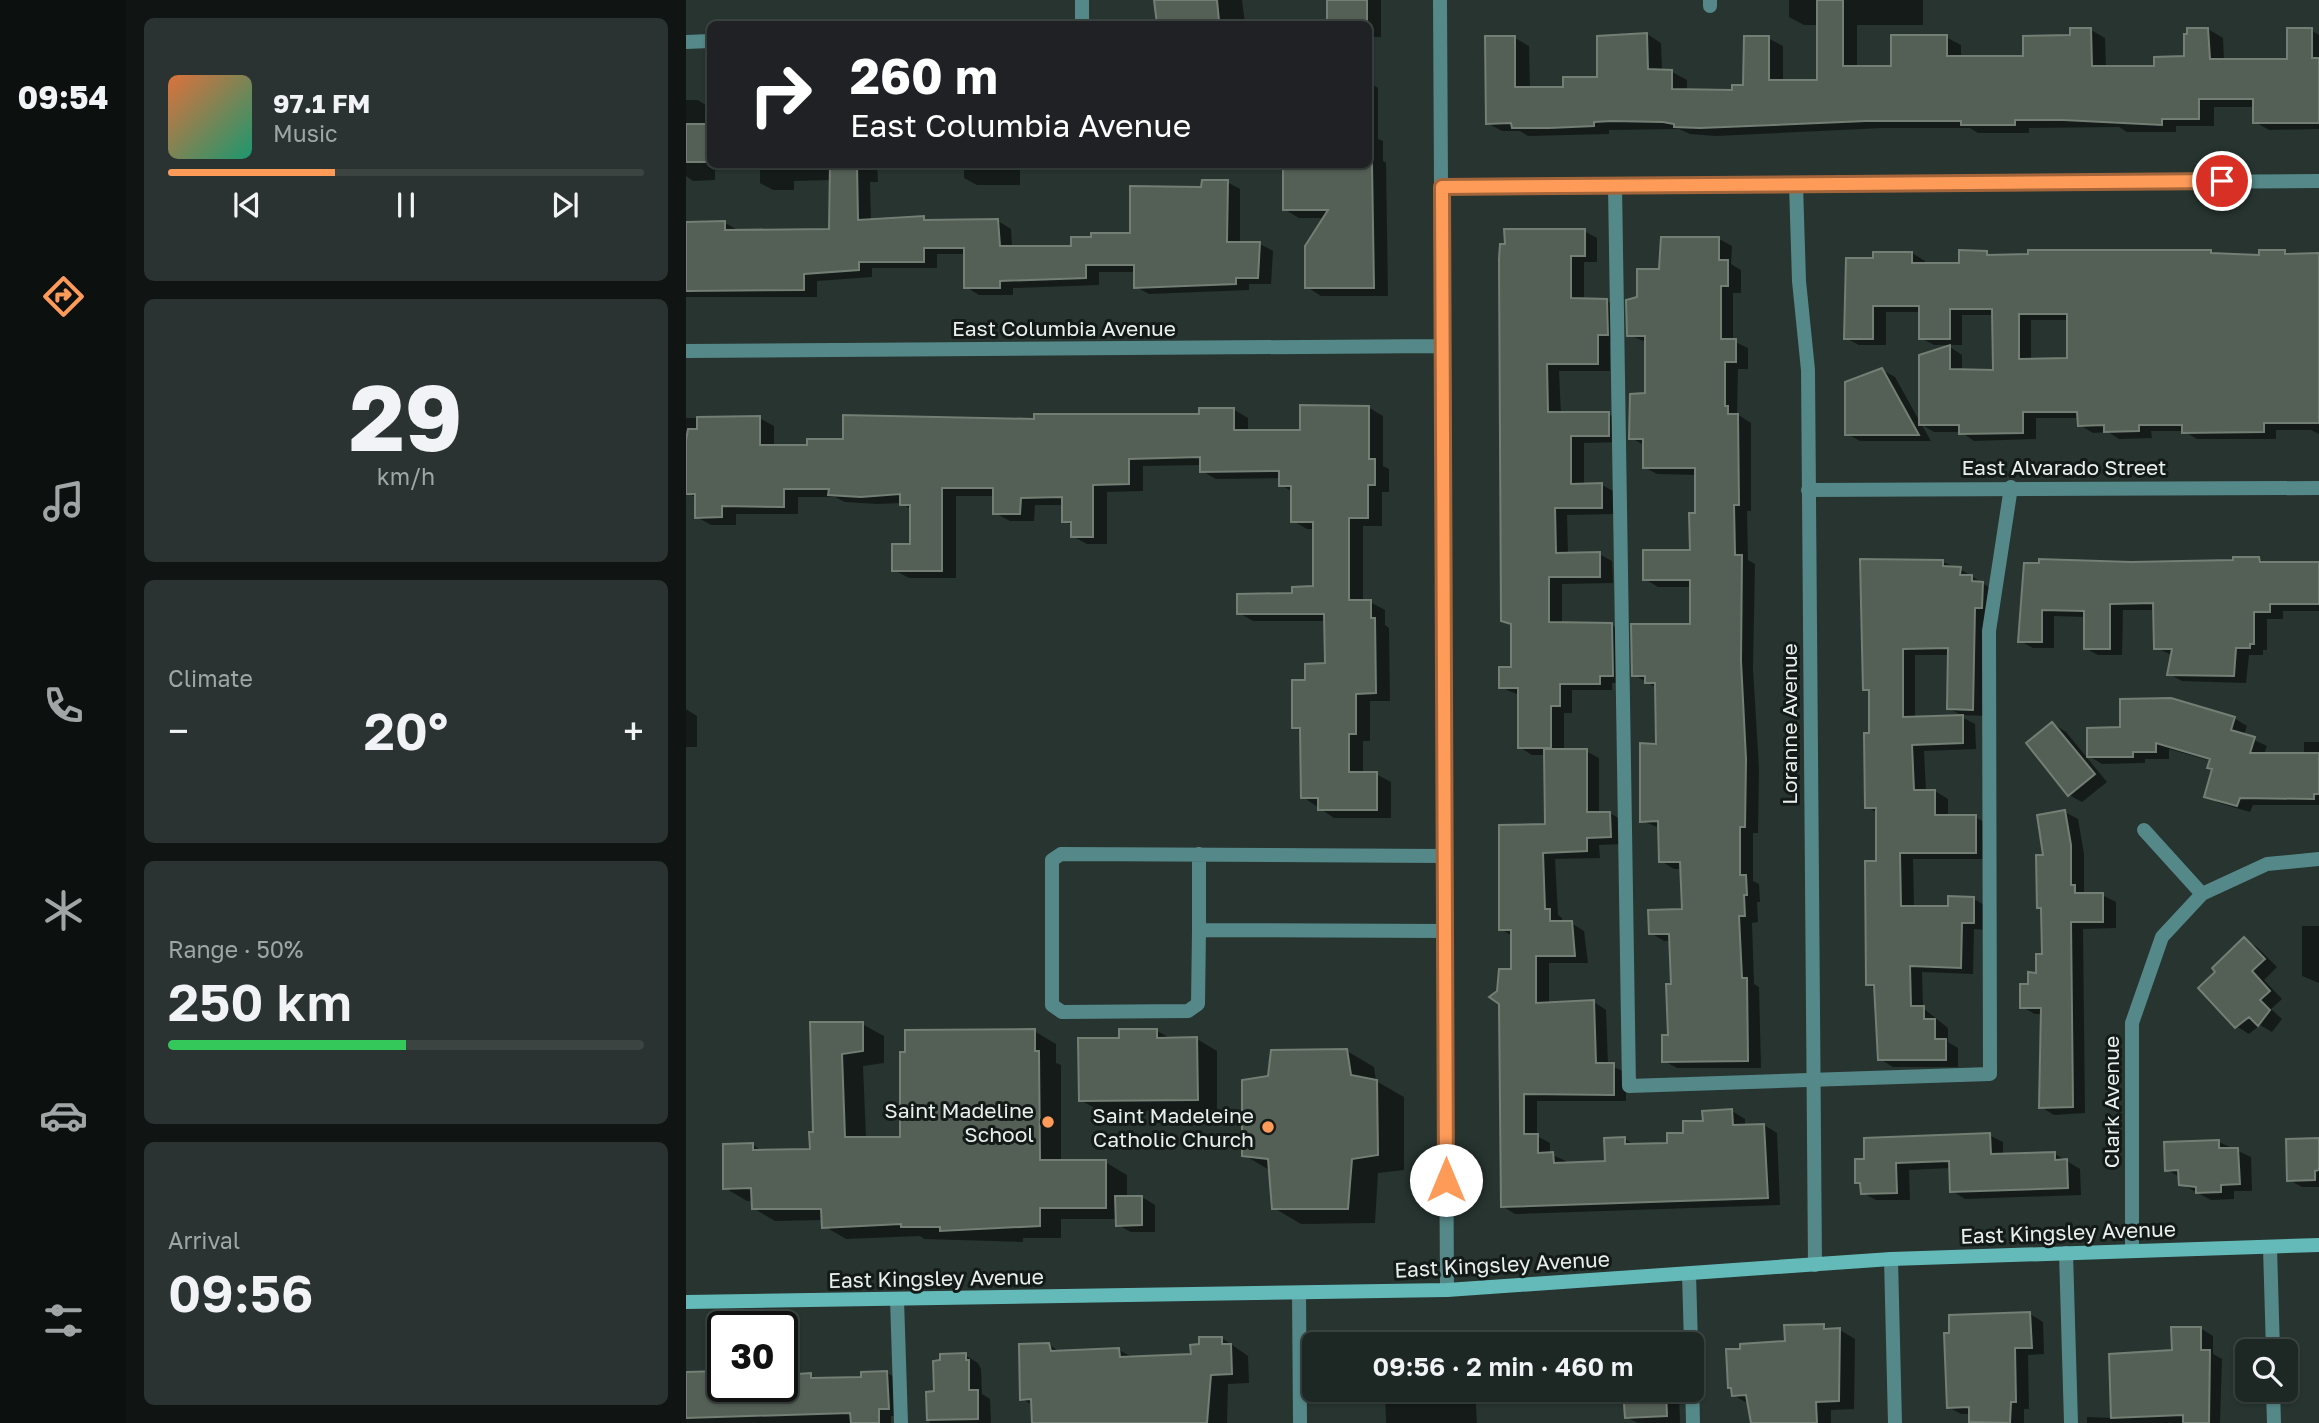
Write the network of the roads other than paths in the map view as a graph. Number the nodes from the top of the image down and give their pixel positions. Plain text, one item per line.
1 (1082, 0) edge
2 (1440, 0) edge
3 (1082, 21) edge
4 (686, 41) edge
5 (707, 41) edge
6 (2319, 181) edge
7 (1796, 184) junction
8 (1615, 185) junction
9 (1442, 187) junction
10 (1442, 346) junction
11 (686, 351) edge
12 (2011, 487) junction
13 (2319, 488) edge
14 (1808, 490) junction
15 (2144, 830) dead end
16 (1199, 854) junction
17 (1444, 856) junction
18 (2319, 859) edge
19 (2202, 894) junction
20 (1199, 930) junction
21 (1446, 931) junction
22 (1813, 1079) junction
23 (2319, 1245) edge
24 (2270, 1247) junction
25 (2132, 1250) junction
26 (2066, 1252) junction
27 (1891, 1259) junction
28 (1815, 1265) junction
29 (1689, 1274) junction
30 (1447, 1290) junction
31 (1299, 1294) junction
32 (897, 1300) junction
33 (686, 1302) edge
34 (1691, 1332) edge
35 (2273, 1339) edge
36 (1692, 1402) edge
37 (2273, 1402) edge
38 (901, 1423) edge
39 (1300, 1423) edge
40 (1693, 1423) edge
41 (1895, 1423) edge
42 (2071, 1423) edge
43 (2274, 1423) edge

1 - 3 street
2 - 9 street
4 - 5 street
6 - 7 street
7 - 8 street
7 - 14 street, Loranne Avenue
8 - 9 street
8 - 22 street
9 - 10 street
10 - 11 street, East Columbia Avenue
10 - 17 street
12 - 13 street, East Alvarado Street
12 - 14 street, East Alvarado Street
12 - 22 street
14 - 22 street, Loranne Avenue
15 - 19 street
16 - 17 street
16 - 20 street
16 - 20 street
17 - 21 street
18 - 19 street
19 - 25 street, Clark Avenue
20 - 21 street
21 - 30 street
22 - 28 street, Loranne Avenue
23 - 24 street, East Kingsley Avenue
24 - 25 street, East Kingsley Avenue
24 - 35 street
25 - 26 street, East Kingsley Avenue
26 - 27 street, East Kingsley Avenue
26 - 42 street
27 - 28 street, East Kingsley Avenue
27 - 41 street
28 - 29 street, East Kingsley Avenue
29 - 30 street, East Kingsley Avenue
29 - 34 street
30 - 31 street, East Kingsley Avenue
31 - 32 street, East Kingsley Avenue
31 - 39 street
32 - 33 street, East Kingsley Avenue
32 - 38 street
36 - 40 street
37 - 43 street

